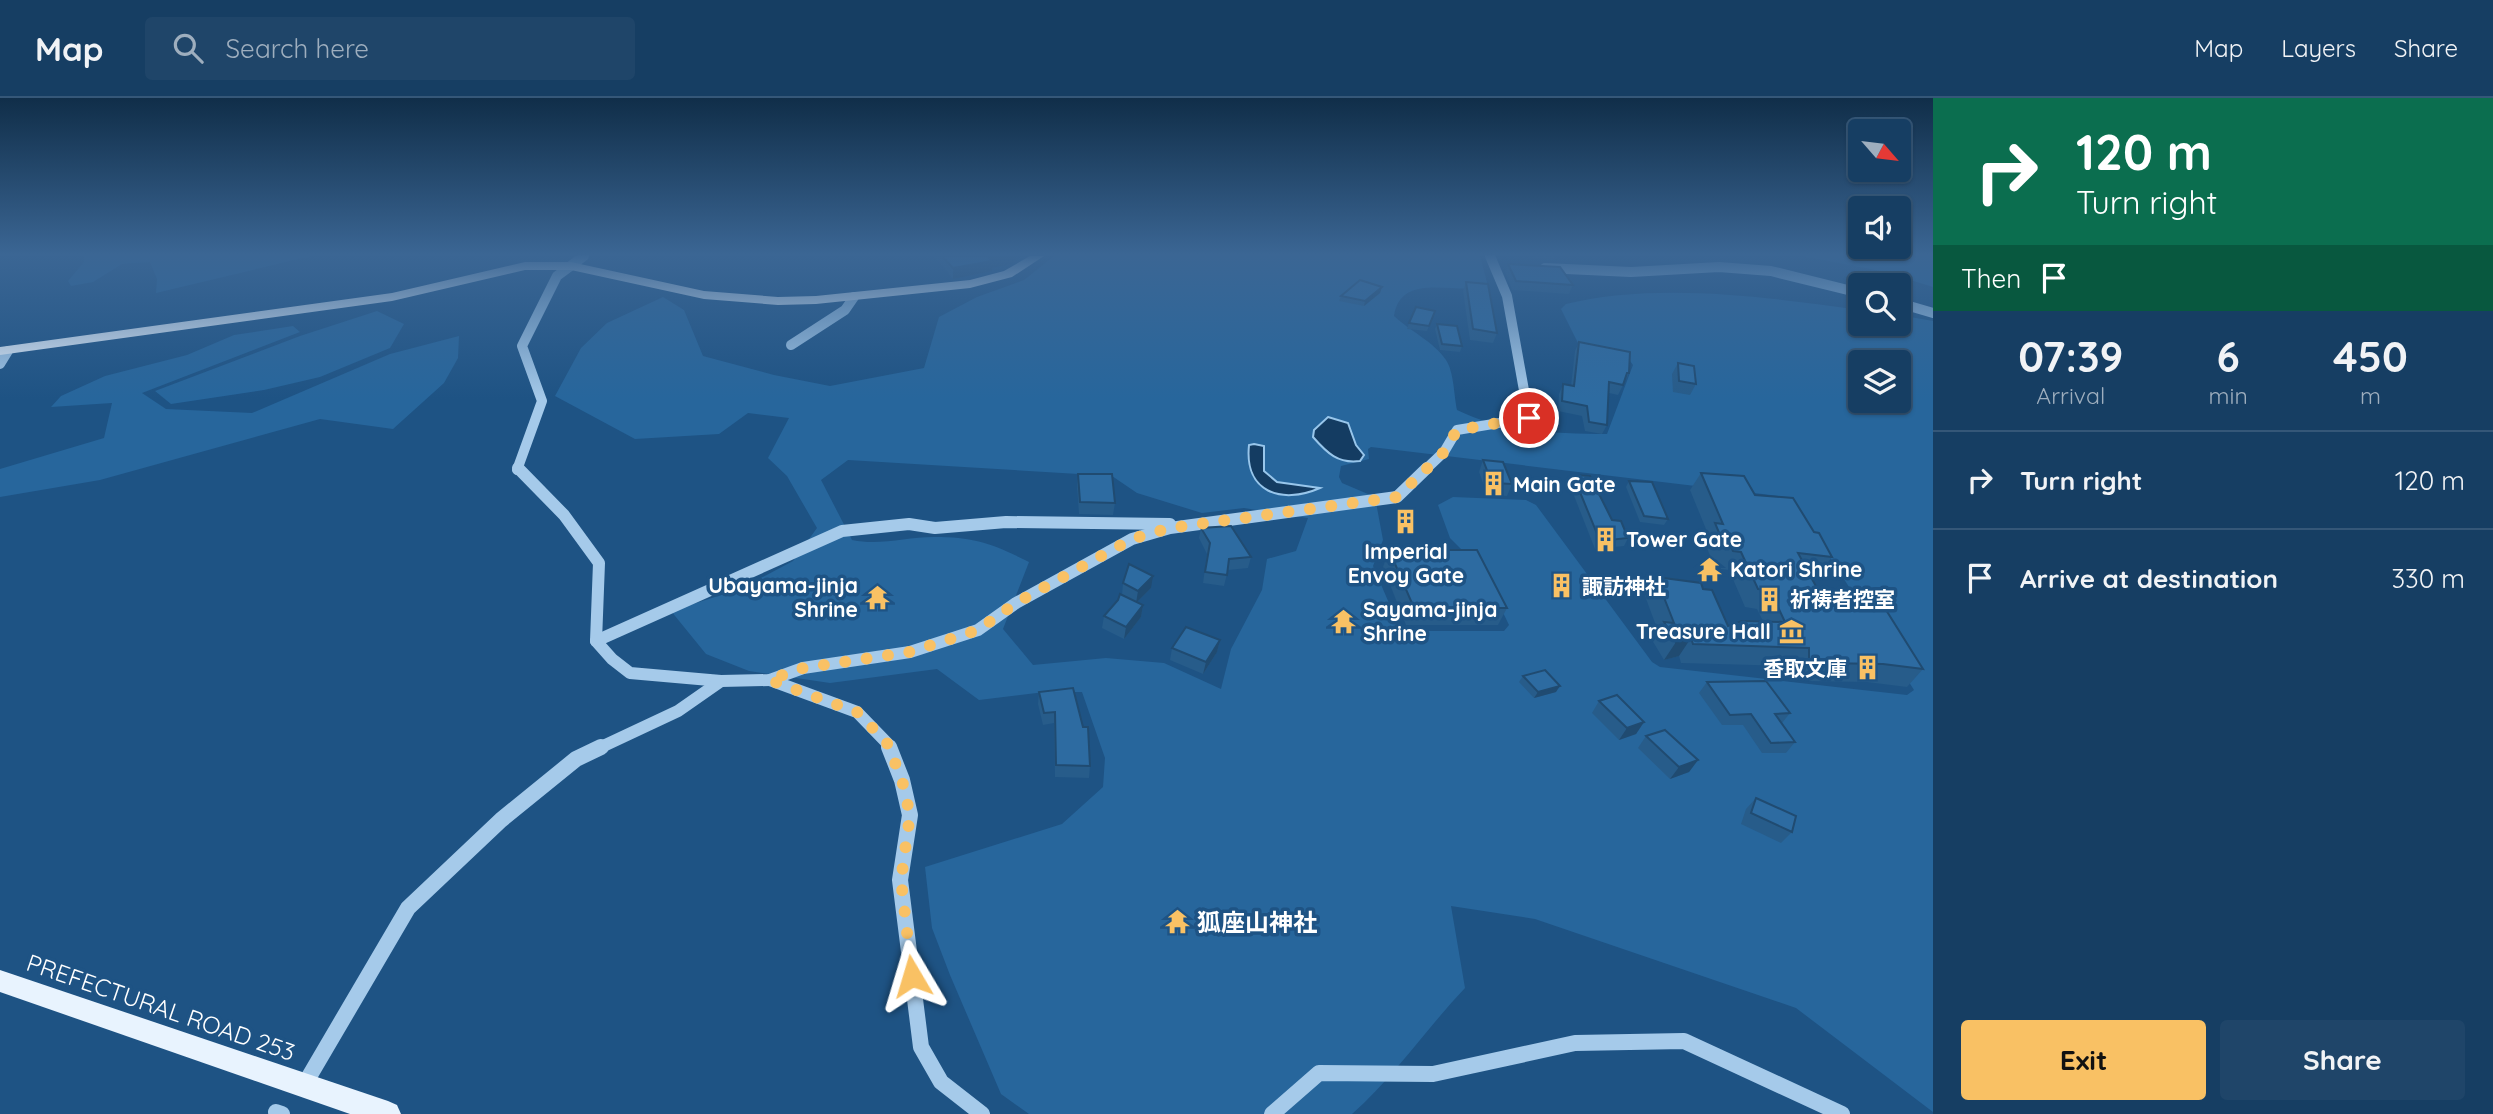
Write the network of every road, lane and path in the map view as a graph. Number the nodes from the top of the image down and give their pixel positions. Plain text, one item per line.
1 (346, 303) edge
2 (543, 303) edge
3 (850, 303) edge
4 (1508, 303) edge
5 (1911, 307) edge
6 (1933, 313) edge
7 (791, 345) dead end
8 (4, 351) edge
9 (0, 364) edge
10 (1202, 524) junction
11 (596, 641) junction
12 (769, 680) junction
13 (721, 681) junction
14 (0, 981) edge
15 (303, 1087) junction
16 (388, 1114) edge
17 (982, 1114) edge
18 (1272, 1114) edge
19 (1842, 1114) edge

1 - 8 main road
2 - 11 street
3 - 7 street
4 - 10 street
5 - 6 street
8 - 9 street
10 - 11 street
10 - 12 street
11 - 13 street
12 - 13 street
12 - 17 street
13 - 15 street
14 - 15 main road, PREFECTURAL ROAD 253
15 - 16 main road, PREFECTURAL ROAD 253
18 - 19 street

